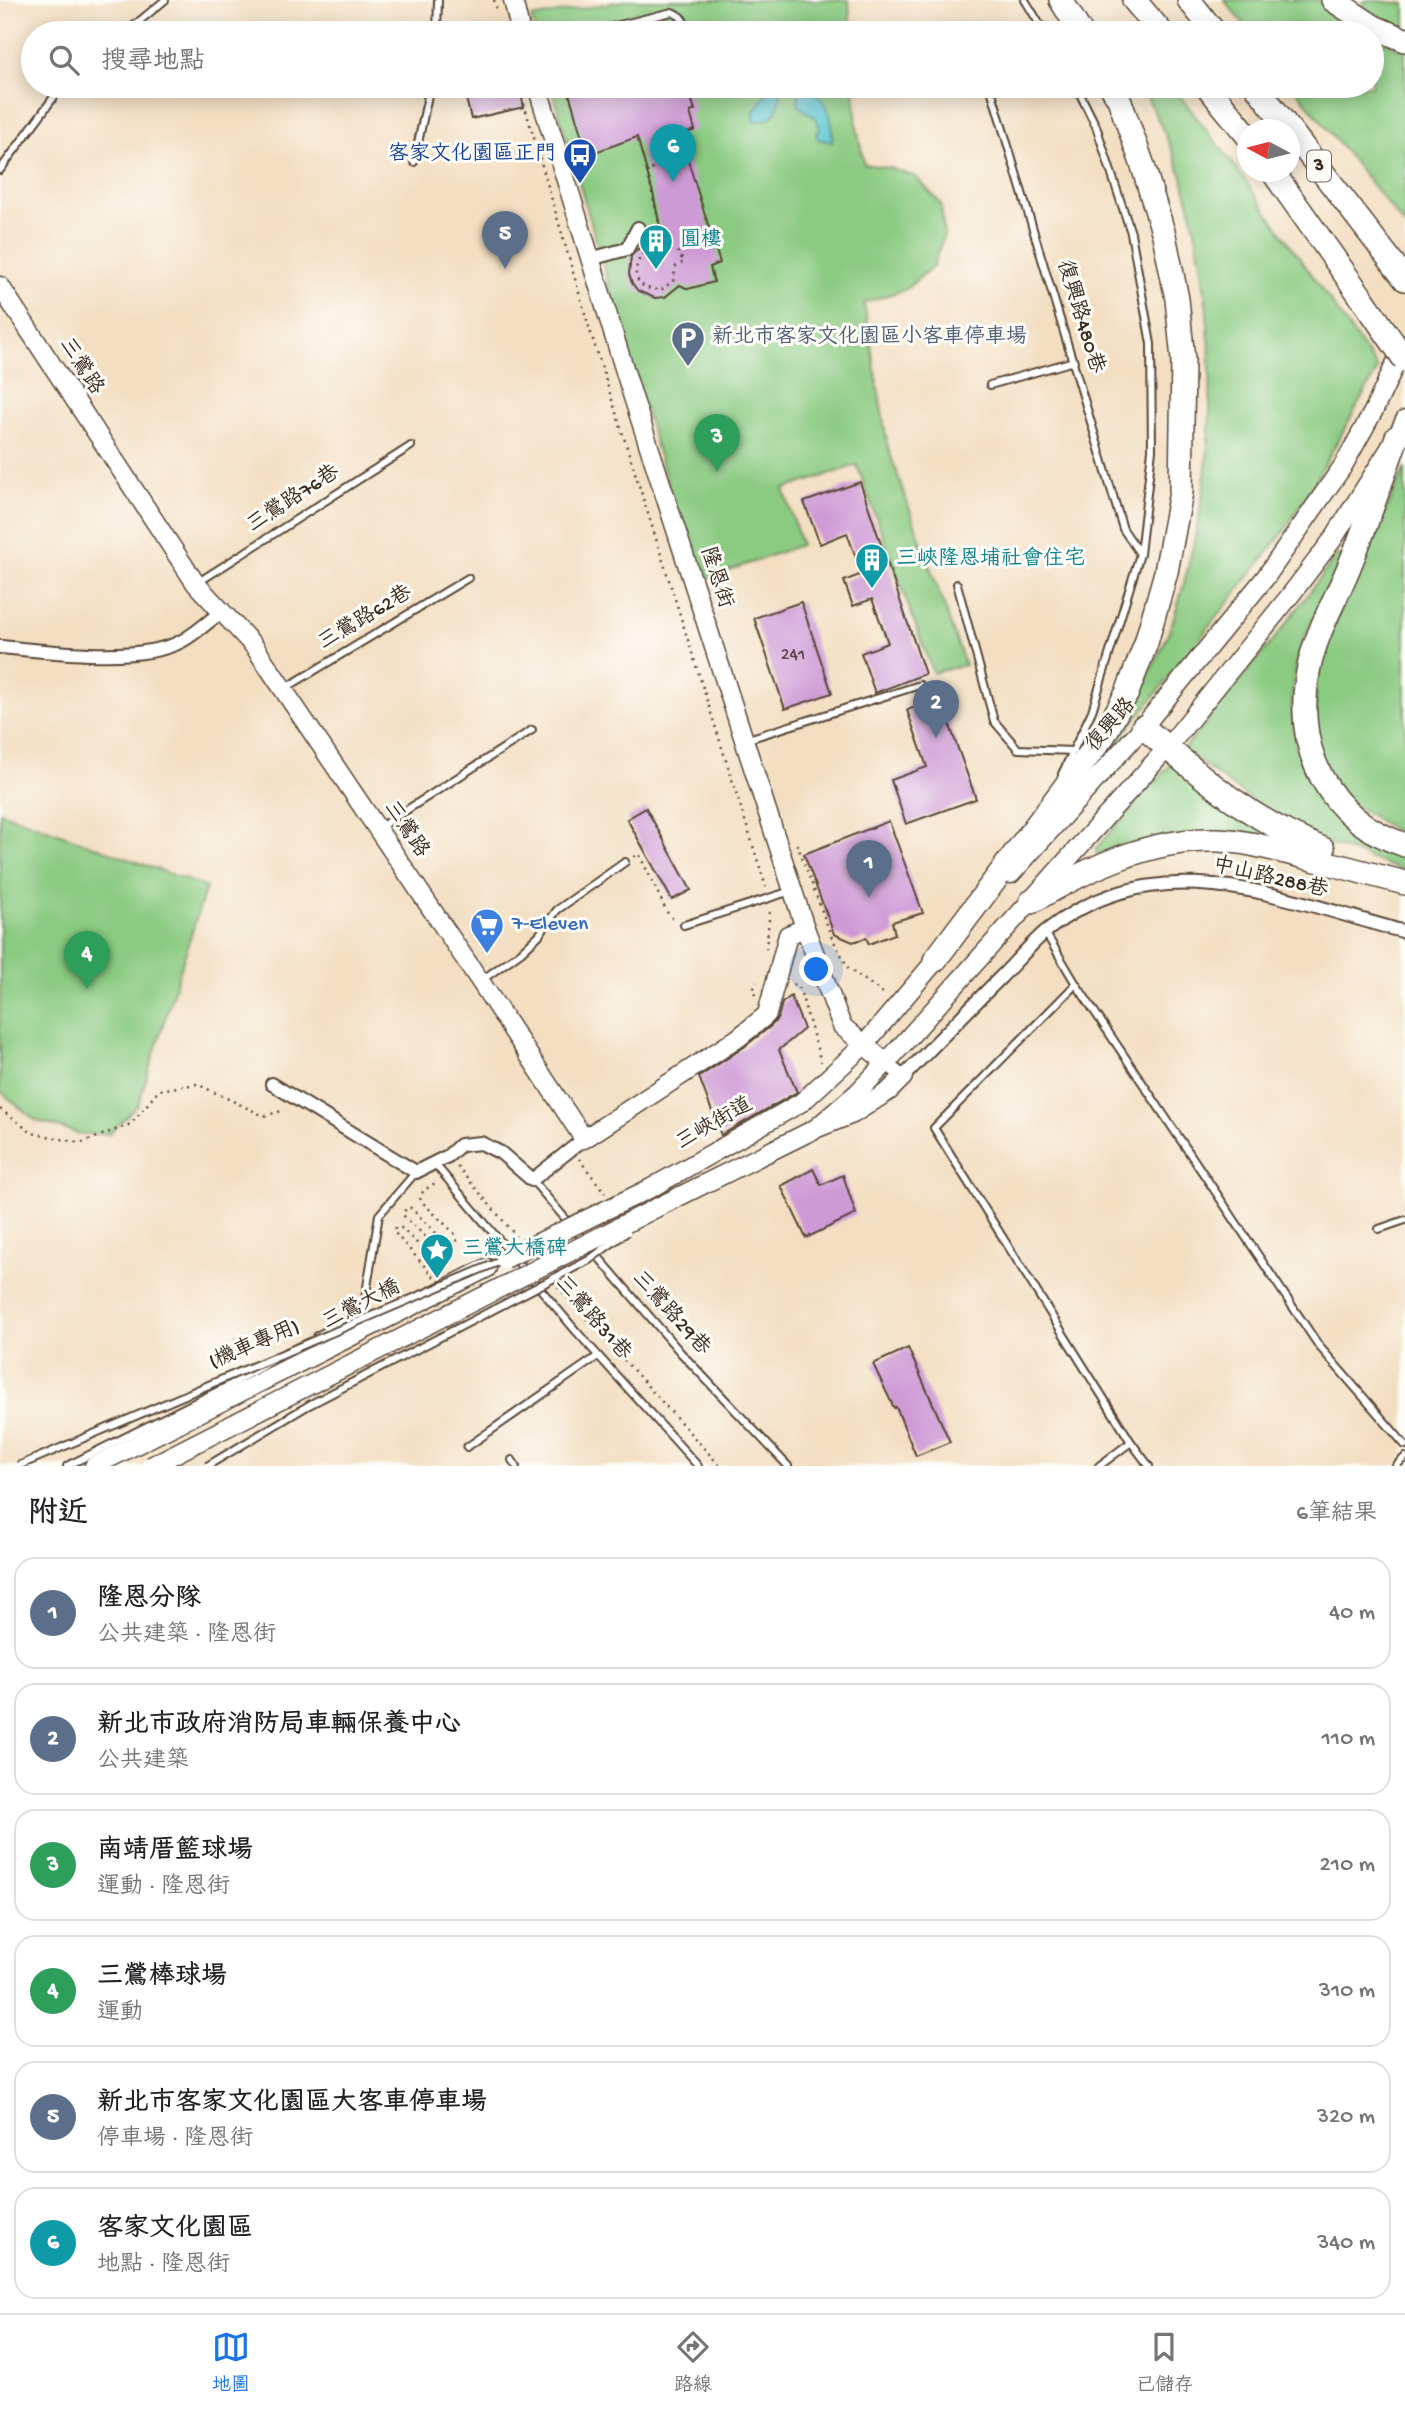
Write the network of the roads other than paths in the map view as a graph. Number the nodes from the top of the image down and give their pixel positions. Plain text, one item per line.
1 (165, 0) edge
2 (438, 0) edge
3 (513, 0) edge
4 (1025, 0) edge
5 (1062, 0) edge
6 (1134, 0) edge
7 (1189, 0) edge
8 (1333, 0) edge
9 (140, 21) edge
10 (437, 21) edge
11 (518, 21) edge
12 (637, 21) edge
13 (683, 21) edge
14 (1038, 21) edge
15 (1074, 21) edge
16 (1152, 21) edge
17 (1206, 21) edge
18 (1365, 21) edge
19 (1384, 31) edge
20 (1405, 40) edge
21 (53, 98) edge
22 (427, 98) edge
23 (541, 98) edge
24 (994, 98) edge
25 (1082, 98) edge
26 (1118, 98) edge
27 (1217, 98) edge
28 (1265, 98) edge
29 (1237, 123) edge
30 (414, 162) dead end
31 (0, 170) edge
32 (1280, 182) edge
33 (638, 228) road end
34 (590, 259) junction
35 (1405, 279) edge
36 (0, 286) edge
37 (1405, 342) edge
38 (1405, 360) edge
39 (1074, 361) junction
40 (990, 385) dead end
41 (1401, 428) edge
42 (411, 446) dead end
43 (1140, 554) junction
44 (468, 578) dead end
45 (195, 584) junction
46 (957, 584) dead end
47 (221, 612) junction
48 (0, 647) edge
49 (920, 685) dead end
50 (283, 690) junction
51 (1143, 727) junction
52 (532, 730) dead end
53 (744, 740) junction
54 (1167, 748) junction
55 (1074, 751) junction
56 (1038, 820) junction
57 (377, 829) junction
58 (1405, 845) edge
59 (625, 862) road end
60 (1405, 880) edge
61 (793, 890) junction
62 (1031, 902) junction
63 (684, 925) road end
64 (805, 928) junction
65 (1045, 932) junction
66 (1405, 932) edge
67 (935, 960) junction
68 (480, 981) junction
69 (1076, 984) junction
70 (864, 1045) junction
71 (886, 1063) junction
72 (903, 1077) junction
73 (272, 1084) dead end
74 (802, 1102) joint
75 (814, 1129) junction
76 (578, 1144) junction
77 (434, 1163) junction
78 (416, 1172) junction
79 (532, 1180) junction
80 (651, 1188) joint
81 (660, 1206) junction
82 (1405, 1220) edge
83 (1379, 1229) dead end
84 (505, 1259) junction
85 (598, 1356) junction
86 (150, 1440) junction
87 (1131, 1442) junction
88 (1405, 1445) edge
89 (467, 1447) dead end
90 (1405, 1457) edge
91 (153, 1464) edge
92 (18, 1466) edge
93 (67, 1466) edge
94 (94, 1466) edge
95 (105, 1466) edge
96 (207, 1466) edge
97 (698, 1466) edge
98 (788, 1466) edge
99 (1099, 1466) edge
100 (1149, 1466) edge
101 (1396, 1466) edge

1 - 9 lane
2 - 10 lane
3 - 11 main road
4 - 14 lane
5 - 15 highway
6 - 16 highway
7 - 17 highway
8 - 18 highway
12 - 13 lane
19 - 20 highway
21 - 31 lane
22 - 30 lane
23 - 34 main road, 隆恩街
24 - 39 lane, 復興路480巷
25 - 43 lane
26 - 56 highway
27 - 29 highway
28 - 35 highway, 3
32 - 38 highway, 3, bridge
33 - 34 street
34 - 53 main road, 隆恩街
36 - 45 main road, 三鶯路
37 - 51 main road, 復興路
39 - 40 lane
39 - 43 lane, 復興路480巷
41 - 54 main road
41 - 58 highway
42 - 45 lane, 三鶯路76巷
43 - 55 lane
44 - 50 lane, 三鶯路62巷
45 - 47 main road, 三鶯路
46 - 55 lane
47 - 48 street
47 - 50 main road, 三鶯路
49 - 53 lane
50 - 57 main road, 三鶯路
51 - 54 highway
51 - 67 main road, 復興路
52 - 57 lane
53 - 61 main road, 隆恩街
54 - 60 highway
54 - 62 main road
55 - 56 lane
56 - 67 highway
57 - 68 main road, 三鶯路
59 - 68 lane
60 - 62 highway
61 - 63 lane
61 - 64 main road, 隆恩街
62 - 71 main road
64 - 70 main road, 隆恩街
64 - 76 main road
65 - 66 street, 中山路288巷
65 - 69 lane
65 - 72 street, 中山路288巷
67 - 70 main road, 復興路
68 - 76 main road, 三鶯路
69 - 87 lane
69 - 88 lane
70 - 71 main road, 隆恩街
70 - 74 main road, 復興路
71 - 72 street
71 - 75 main road
72 - 75 main road
73 - 78 street
74 - 80 main road, 三峽街道
75 - 81 main road
76 - 79 street
77 - 78 street
77 - 79 street
77 - 85 lane, 三鶯路31巷
78 - 93 lane
79 - 98 lane, 三鶯路29巷
80 - 84 main road, 三鶯大橋, bridge
81 - 91 main road, bridge
81 - 96 lane, bridge
82 - 83 lane
84 - 86 main road, 三鶯大橋, bridge
84 - 92 lane, (機車專用), bridge
85 - 89 lane
85 - 97 lane, 三鶯路31巷
86 - 94 main road, 三鶯大橋
86 - 95 main road
87 - 99 lane
87 - 100 lane
90 - 101 lane

